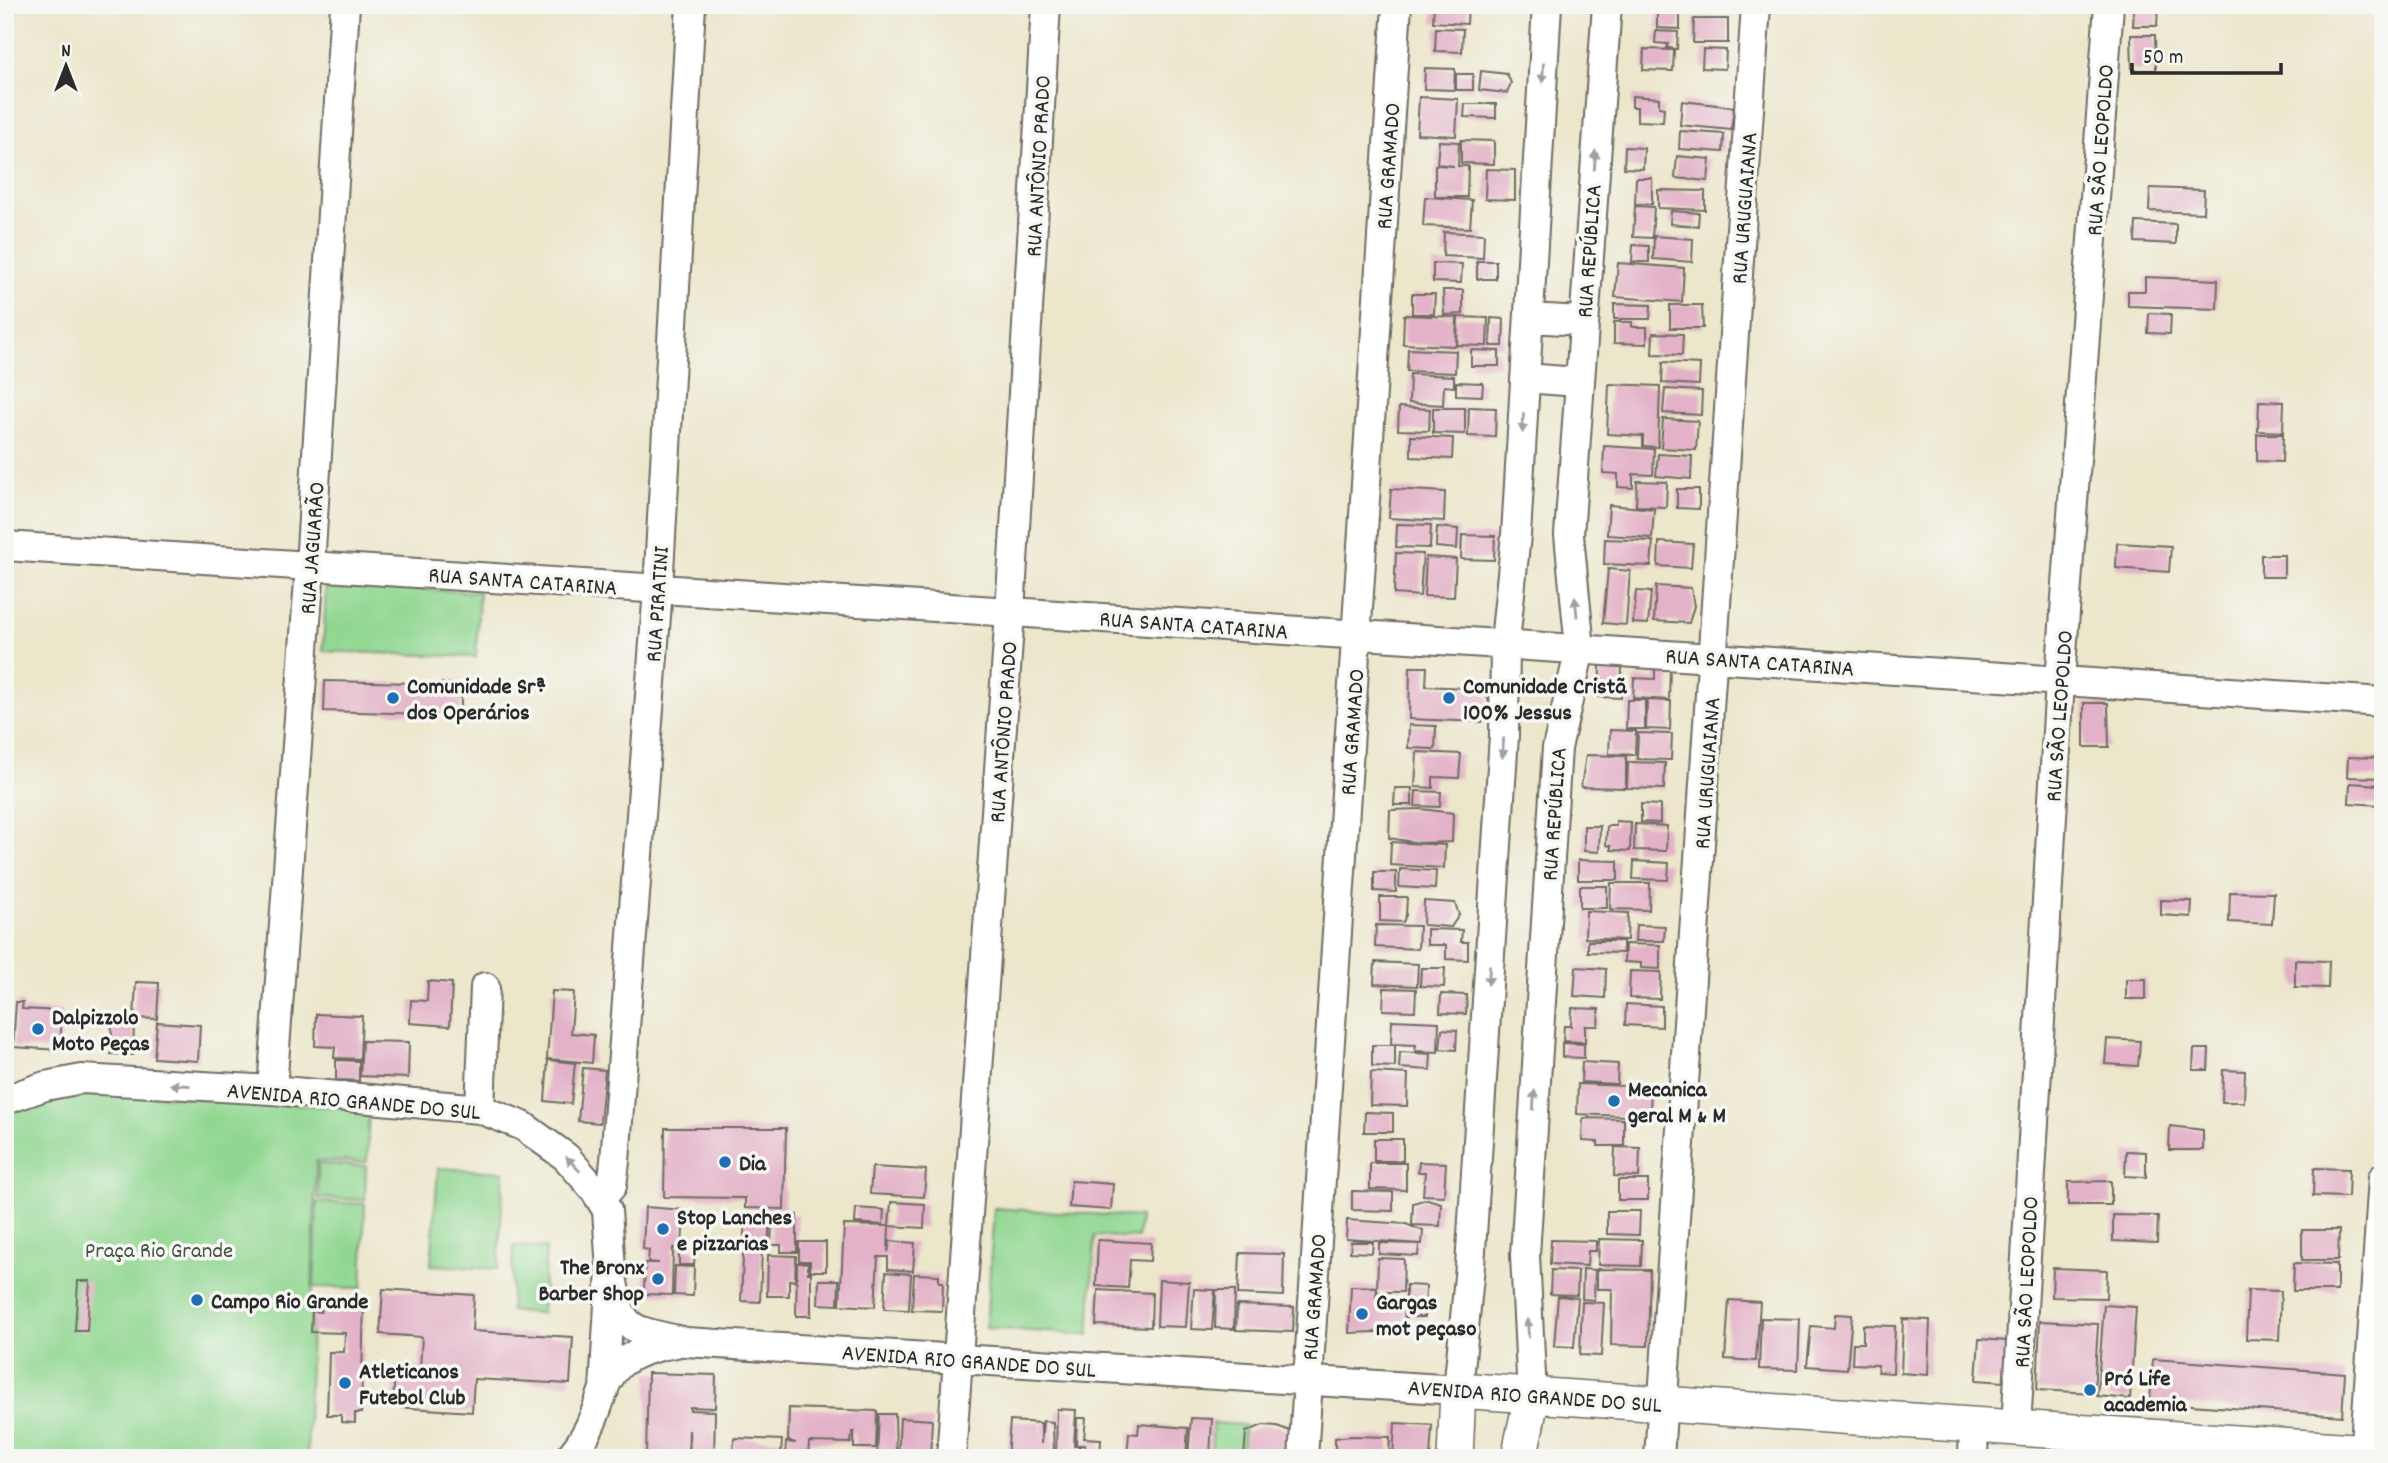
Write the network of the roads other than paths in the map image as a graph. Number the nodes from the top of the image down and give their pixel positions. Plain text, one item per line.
1 (345, 5) edge
2 (691, 5) edge
3 (1046, 5) edge
4 (1397, 5) edge
5 (1547, 5) edge
6 (1606, 5) edge
7 (1756, 5) edge
8 (2109, 5) edge
9 (1529, 318) junction
10 (1582, 321) junction
11 (1525, 378) junction
12 (1578, 382) junction
13 (5, 546) edge
14 (310, 566) junction
15 (658, 589) junction
16 (1010, 612) junction
17 (1358, 635) junction
18 (1505, 642) junction
19 (1580, 649) junction
20 (1714, 658) junction
21 (2060, 681) junction
22 (2383, 702) edge
23 (485, 987) dead end
24 (272, 1090) junction
25 (5, 1100) edge
26 (480, 1110) junction
27 (2383, 1178) edge
28 (601, 1198) junction
29 (611, 1270) junction
30 (686, 1342) junction
31 (957, 1359) junction
32 (1307, 1380) junction
33 (604, 1390) junction
34 (1458, 1390) junction
35 (1532, 1396) junction
36 (1663, 1403) junction
37 (2017, 1427) junction
38 (1974, 1441) edge
39 (583, 1451) edge
40 (2371, 1454) edge
41 (951, 1458) edge
42 (1303, 1458) edge
43 (1455, 1458) edge
44 (1519, 1458) edge
45 (1659, 1458) edge

1 - 14 street, RUA JAGUARÃO
2 - 15 street, RUA PIRATINI
3 - 16 street, RUA ANTÔNIO PRADO
4 - 17 street, RUA GRAMADO
5 -> 9 street
10 -> 6 street, RUA REPÚBLICA
7 - 20 street, RUA URUGUAIANA
8 - 21 street, RUA SÃO LEOPOLDO
9 - 10 street
9 - 11 street
10 - 12 street, RUA REPÚBLICA
11 - 12 street
11 -> 18 street
19 -> 12 street, RUA REPÚBLICA
13 - 14 street, RUA SANTA CATARINA
14 - 15 street, RUA SANTA CATARINA
14 - 24 street, RUA JAGUARÃO
15 - 16 street, RUA SANTA CATARINA
15 - 28 street, RUA PIRATINI
16 - 17 street, RUA SANTA CATARINA
16 - 31 street, RUA ANTÔNIO PRADO
17 - 18 street, RUA SANTA CATARINA
17 - 32 street, RUA GRAMADO
18 - 19 street, RUA SANTA CATARINA
18 -> 34 street
19 - 20 street, RUA SANTA CATARINA
35 -> 19 street, RUA REPÚBLICA
20 - 21 street, RUA SANTA CATARINA
20 - 36 street, RUA URUGUAIANA
21 - 22 street, RUA SANTA CATARINA
21 - 37 street, RUA SÃO LEOPOLDO
23 - 26 street
24 -> 25 street, AVENIDA RIO GRANDE DO SUL
24 - 26 street, AVENIDA RIO GRANDE DO SUL
28 -> 26 street, AVENIDA RIO GRANDE DO SUL
27 - 40 street
28 - 29 street, AVENIDA RIO GRANDE DO SUL
29 - 30 street, AVENIDA RIO GRANDE DO SUL
29 - 33 street, AVENIDA RIO GRANDE DO SUL
30 - 31 street, AVENIDA RIO GRANDE DO SUL
30 - 33 street, AVENIDA RIO GRANDE DO SUL
31 - 32 street, AVENIDA RIO GRANDE DO SUL
31 - 41 street, RUA ANTÔNIO PRADO
32 - 34 street, AVENIDA RIO GRANDE DO SUL
32 - 42 street, RUA GRAMADO
33 - 39 street, AVENIDA RIO GRANDE DO SUL
34 - 35 main road, AVENIDA RIO GRANDE DO SUL
34 - 43 main road
35 - 36 main road, AVENIDA RIO GRANDE DO SUL
35 - 44 main road, RUA REPÚBLICA
36 - 38 main road, AVENIDA RIO GRANDE DO SUL
36 - 45 street, RUA URUGUAIANA
37 - 38 main road, AVENIDA RIO GRANDE DO SUL
37 - 40 main road, AVENIDA RIO GRANDE DO SUL

